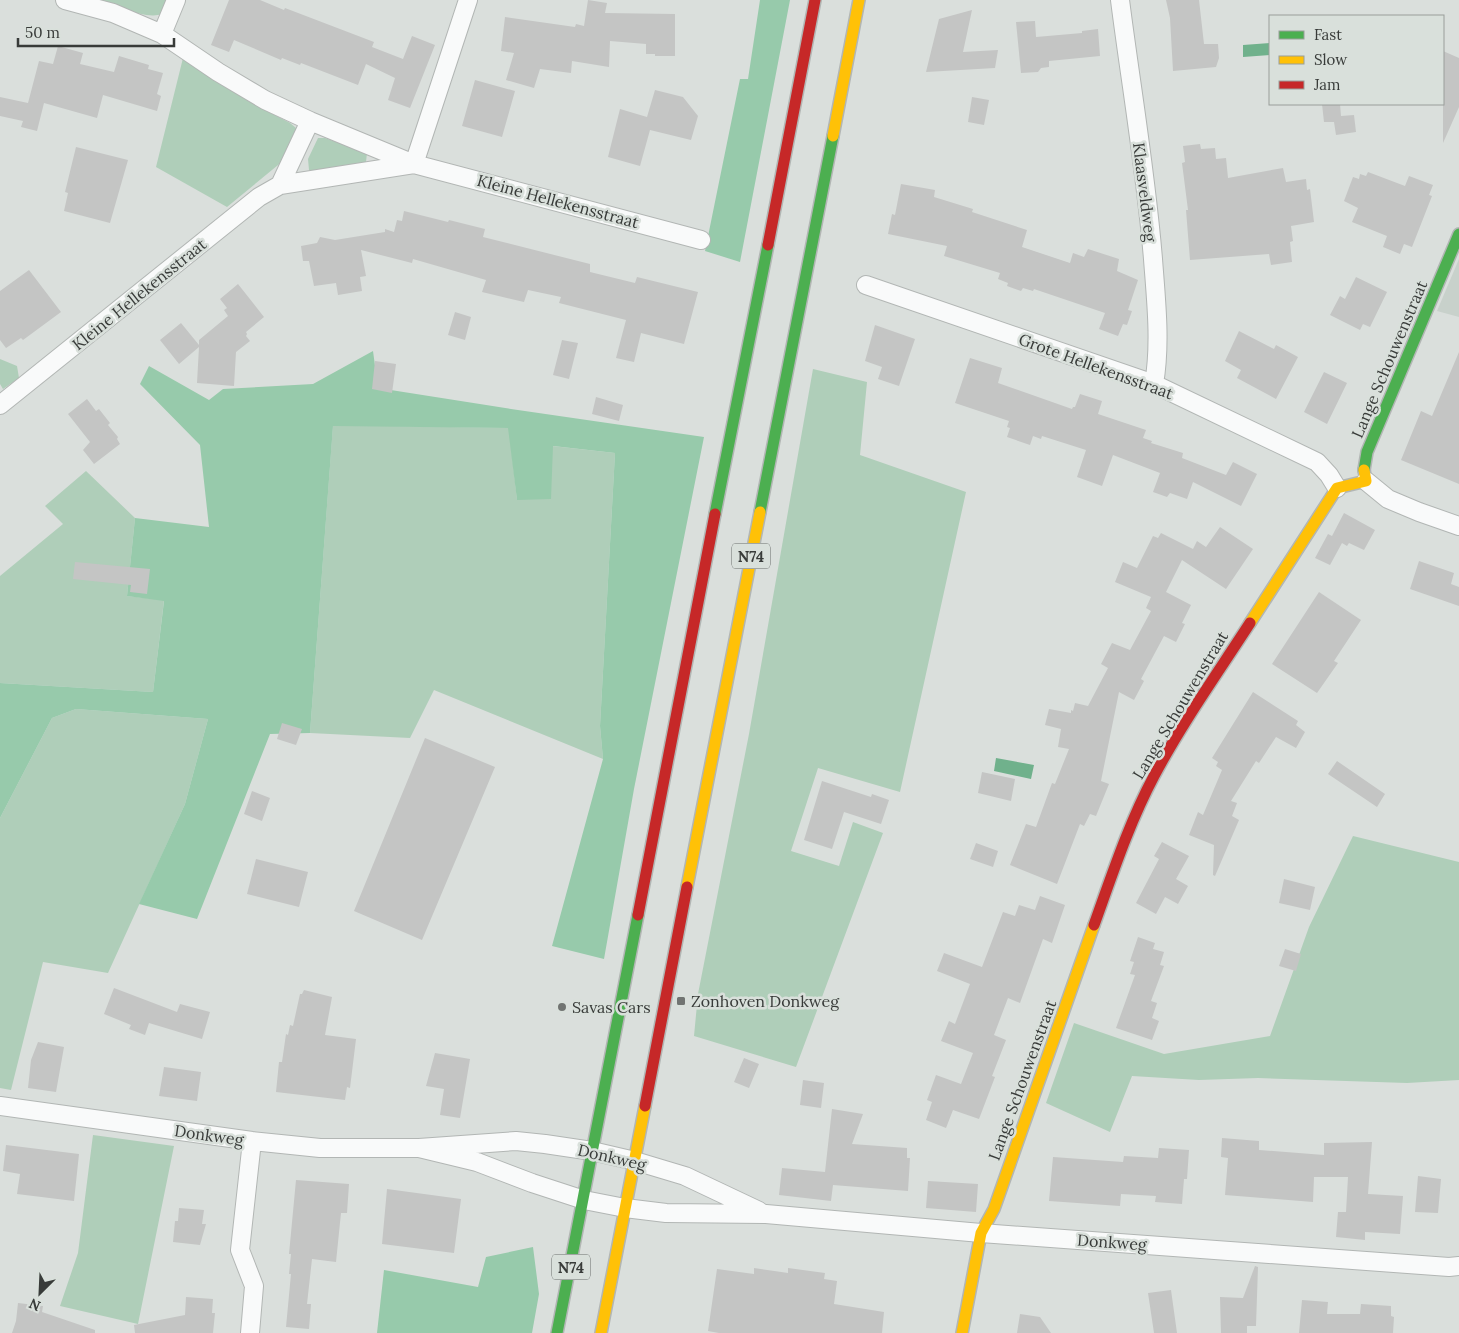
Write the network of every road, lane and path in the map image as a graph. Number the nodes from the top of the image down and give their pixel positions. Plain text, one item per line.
1 (65, 0) edge
2 (176, 0) edge
3 (468, 0) edge
4 (815, 0) edge
5 (859, 0) edge
6 (1120, 0) edge
7 (162, 34) junction
8 (310, 121) junction
9 (414, 164) junction
10 (280, 186) junction
11 (1459, 234) edge
12 (701, 240) dead end
13 (866, 285) dead end
14 (1154, 384) junction
15 (0, 405) edge
16 (1366, 481) junction
17 (1337, 488) junction
18 (1459, 526) edge
19 (0, 1106) edge
20 (252, 1141) junction
21 (418, 1148) junction
22 (592, 1151) junction
23 (635, 1161) junction
24 (584, 1200) junction
25 (625, 1208) junction
26 (766, 1214) junction
27 (981, 1233) junction
28 (1459, 1266) edge
29 (250, 1333) edge
30 (557, 1333) edge
31 (601, 1333) edge
32 (962, 1333) edge

1 - 7 street, Kleine Hellekensstraat
2 - 7 street
3 - 9 street
4 - 22 main road, N74
5 - 23 main road, N74
6 - 14 street, Klaasveldweg
7 - 8 street, Kleine Hellekensstraat
8 - 9 street, Kleine Hellekensstraat
8 - 10 street
9 - 10 street, Kleine Hellekensstraat
9 - 12 street, Kleine Hellekensstraat
10 - 15 street, Kleine Hellekensstraat
11 - 16 main road, Lange Schouwenstraat
13 - 14 street, Grote Hellekensstraat
14 - 17 street, Grote Hellekensstraat
16 - 17 main road
16 - 18 street
17 - 27 main road, Lange Schouwenstraat
19 - 20 street, Donkweg
20 - 21 street, Donkweg
20 - 29 street
21 - 22 street, Donkweg
21 - 24 street, Donkweg
22 - 23 street, Donkweg
22 - 24 main road, N74
23 - 25 main road, N74
23 - 26 street, Donkweg
24 - 25 street, Donkweg
24 - 30 main road, N74
25 - 26 street, Donkweg
25 - 31 main road, N74
26 - 27 street, Donkweg
27 - 28 street, Donkweg
27 - 32 main road, Lange Schouwenstraat

